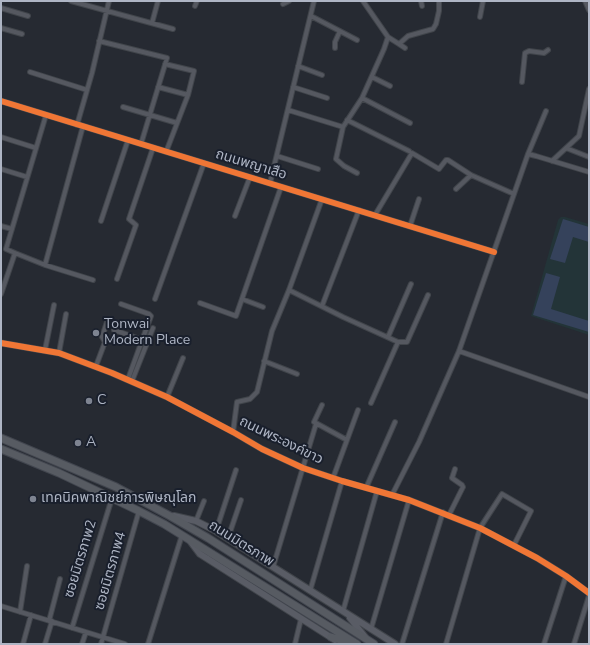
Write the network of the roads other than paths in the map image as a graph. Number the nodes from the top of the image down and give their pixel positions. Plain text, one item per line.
1 (71, 1) edge
2 (109, 1) edge
3 (158, 1) edge
4 (289, 1) edge
5 (314, 1) edge
6 (363, 1) edge
7 (439, 1) edge
8 (483, 1) edge
9 (585, 1) edge
10 (284, 4) dead end
11 (1, 8) edge
12 (589, 10) edge
13 (106, 11) junction
14 (28, 16) dead end
15 (311, 16) junction
16 (480, 17) dead end
17 (152, 23) junction
18 (1, 28) edge
19 (173, 29) dead end
20 (340, 32) junction
21 (22, 34) dead end
22 (388, 37) junction
23 (357, 40) dead end
24 (99, 41) junction
25 (398, 44) junction
26 (335, 48) dead end
27 (405, 48) dead end
28 (548, 50) dead end
29 (165, 64) junction
30 (298, 66) junction
31 (30, 72) dead end
32 (322, 75) dead end
33 (372, 76) junction
34 (522, 82) dead end
35 (390, 86) dead end
36 (158, 87) junction
37 (294, 87) junction
38 (589, 89) edge
39 (87, 90) junction
40 (188, 95) junction
41 (328, 98) dead end
42 (362, 98) junction
43 (1, 101) edge
44 (123, 107) dead end
45 (288, 110) junction
46 (546, 111) dead end
47 (46, 115) junction
48 (149, 115) junction
49 (347, 120) junction
50 (177, 123) junction
51 (410, 123) dead end
52 (77, 125) junction
53 (83, 126) junction
54 (343, 127) junction
55 (1, 137) edge
56 (128, 140) junction
57 (140, 144) junction
58 (36, 148) junction
59 (153, 148) junction
60 (566, 148) junction
61 (409, 150) dead end
62 (166, 152) junction
63 (528, 154) junction
64 (277, 156) junction
65 (589, 157) edge
66 (552, 161) junction
67 (204, 163) junction
68 (1, 169) edge
69 (318, 170) dead end
70 (589, 172) edge
71 (357, 173) dead end
72 (471, 175) junction
73 (27, 177) junction
74 (250, 177) junction
75 (270, 183) junction
76 (281, 187) junction
77 (456, 189) dead end
78 (514, 194) junction
79 (322, 199) junction
80 (419, 199) dead end
81 (359, 210) junction
82 (375, 215) junction
83 (235, 216) dead end
84 (101, 221) dead end
85 (1, 226) edge
86 (410, 226) junction
87 (12, 229) junction
88 (1, 246) edge
89 (6, 249) junction
90 (494, 252) junction
91 (15, 253) junction
92 (45, 265) junction
93 (117, 279) dead end
94 (93, 280) dead end
95 (411, 284) dead end
96 (2, 288) edge
97 (289, 290) junction
98 (1, 294) edge
99 (428, 295) dead end
100 (155, 299) dead end
101 (242, 299) junction
102 (200, 303) dead end
103 (121, 304) dead end
104 (54, 305) dead end
105 (322, 306) junction
106 (264, 307) dead end
107 (66, 314) dead end
108 (107, 322) dead end
109 (153, 328) dead end
110 (114, 330) dead end
111 (388, 337) junction
112 (143, 340) junction
113 (398, 342) junction
114 (1, 343) edge
115 (45, 350) junction
116 (459, 351) junction
117 (59, 353) junction
118 (183, 358) dead end
119 (264, 361) junction
120 (96, 366) junction
121 (298, 374) dead end
122 (130, 380) junction
123 (167, 397) junction
124 (589, 397) edge
125 (371, 403) dead end
126 (322, 405) dead end
127 (358, 410) dead end
128 (395, 422) dead end
129 (316, 424) junction
130 (232, 432) junction
131 (1, 438) edge
132 (347, 440) junction
133 (1, 449) edge
134 (303, 468) junction
135 (455, 469) dead end
136 (236, 470) dead end
137 (332, 478) junction
138 (342, 481) junction
139 (366, 488) junction
140 (378, 491) junction
141 (392, 496) junction
142 (112, 498) junction
143 (241, 500) dead end
144 (409, 500) junction
145 (204, 501) dead end
146 (139, 511) junction
147 (443, 512) junction
148 (449, 515) junction
149 (170, 516) junction
150 (196, 521) junction
151 (480, 528) junction
152 (216, 531) junction
153 (185, 537) junction
154 (228, 538) junction
155 (514, 545) junction
156 (27, 566) dead end
157 (273, 567) junction
158 (566, 576) junction
159 (60, 580) dead end
160 (310, 591) junction
161 (589, 592) edge
162 (589, 596) edge
163 (1, 606) edge
164 (20, 612) junction
165 (344, 612) junction
166 (31, 615) junction
167 (302, 619) junction
168 (50, 621) junction
169 (72, 628) junction
170 (371, 629) junction
171 (86, 632) junction
172 (104, 637) junction
173 (331, 637) junction
174 (371, 642) edge
175 (23, 644) edge
176 (45, 644) edge
177 (82, 644) edge
178 (101, 644) edge
179 (125, 644) edge
180 (148, 644) edge
181 (294, 644) edge
182 (341, 644) edge
183 (352, 644) edge
184 (357, 644) edge
185 (395, 644) edge
186 (402, 644) edge
187 (446, 644) edge
188 (544, 644) edge
189 (574, 644) edge

1 - 13 street
2 - 13 street
3 - 17 street
4 - 10 street
5 - 15 street
6 - 22 street
7 - 25 street
8 - 16 street
9 - 12 street
11 - 14 street
13 - 17 street
13 - 24 street
15 - 20 street
15 - 30 street
17 - 19 street
18 - 21 street
20 - 23 street
20 - 26 street
22 - 25 street
22 - 33 street
24 - 29 street
24 - 39 street
25 - 27 street
28 - 34 street
29 - 36 street
29 - 40 street
30 - 32 street
30 - 37 street
31 - 39 street
33 - 35 street
33 - 42 street
36 - 40 street
36 - 48 street
37 - 41 street
37 - 45 street
38 - 60 street
39 - 52 street
40 - 50 street
42 - 49 street
42 - 51 street
43 - 47 street, ถนนพญาเสือ
44 - 48 street
45 - 54 street
45 - 64 street
46 - 63 street
47 - 52 street, ถนนพญาเสือ
47 - 58 street
48 - 50 street
48 - 57 street
49 - 54 street
49 - 61 street
50 - 62 street
52 - 53 street, ถนนพญาเสือ
53 - 56 street, ถนนพญาเสือ
53 - 92 street
54 - 71 street
55 - 58 street
56 - 57 street, ถนนพญาเสือ
56 - 84 street
57 - 59 street, ถนนพญาเสือ
58 - 73 street
59 - 62 street, ถนนพญาเสือ
59 - 93 street
60 - 65 street
60 - 66 street
62 - 67 street, ถนนพญาเสือ
63 - 66 street
63 - 78 street
64 - 69 street
64 - 75 street
66 - 70 street
67 - 74 street, ถนนพญาเสือ
67 - 100 street
68 - 73 street
72 - 77 street
72 - 78 street
72 - 82 street
73 - 87 street
74 - 75 street, ถนนพญาเสือ
74 - 83 street
75 - 76 street, ถนนพญาเสือ
76 - 79 street, ถนนพญาเสือ
76 - 101 street
78 - 90 street
79 - 81 street, ถนนพญาเสือ
79 - 97 street
80 - 86 street
81 - 82 street, ถนนพญาเสือ
81 - 105 street
82 - 86 street, ถนนพญาเสือ
85 - 87 street
86 - 90 street, ถนนพญาเสือ
87 - 89 street
88 - 89 street
89 - 91 street
90 - 116 street
91 - 92 street
91 - 96 street
92 - 94 street
95 - 111 street
96 - 98 street
97 - 105 street
97 - 119 street
99 - 113 street
101 - 102 street
101 - 106 street
103 - 112 street
104 - 115 street
105 - 111 street
107 - 117 street
108 - 120 street
109 - 122 street
110 - 112 street
111 - 113 street
112 - 122 street
113 - 125 street
114 - 115 street, ถนนพระองค์ขาว
115 - 117 street, ถนนพระองค์ขาว
116 - 124 street
116 - 141 street
117 - 120 street, ถนนพระองค์ขาว
118 - 123 street
119 - 121 street
119 - 130 street
120 - 122 street, ถนนพระองค์ขาว
122 - 123 street, ถนนพระองค์ขาว
123 - 130 street, ถนนพระองค์ขาว
126 - 129 street
127 - 132 street
128 - 139 street
129 - 132 street
129 - 134 street
130 - 134 street, ถนนพระองค์ขาว
131 - 149 main road, ถนนมิตรภาพ
132 - 137 street
133 - 142 main road, ถนนมิตรภาพ
134 - 137 street, ถนนพระองค์ขาว
134 - 157 street
135 - 148 street
136 - 152 street
137 - 138 street, ถนนพระองค์ขาว
138 - 139 street, ถนนพระองค์ขาว
138 - 160 street
139 - 140 street, ถนนพระองค์ขาว
140 - 141 street, ถนนพระองค์ขาว
140 - 165 street
141 - 144 street, ถนนพระองค์ขาว
142 - 146 main road, ถนนมิตรภาพ
142 - 169 street, ซอยมิตรภาพ2
143 - 154 street
144 - 147 street, ถนนพระองค์ขาว
144 - 170 street
145 - 150 street
146 - 153 main road, ถนนมิตรภาพ
146 - 172 street, ซอยมิตรภาพ4
147 - 148 street, ถนนพระองค์ขาว
147 - 186 street
148 - 151 street, ถนนพระองค์ขาว
149 - 150 main road
149 - 174 main road, ถนนมิตรภาพ
150 - 152 main road
151 - 155 street, ถนนพระองค์ขาว
151 - 155 street
151 - 187 street
152 - 154 main road
153 - 167 main road
153 - 180 street
153 - 184 main road, ถนนมิตรภาพ
154 - 157 main road
155 - 158 street, ถนนพระองค์ขาว
156 - 164 street
157 - 160 main road
158 - 161 street, ถนนพระองค์ขาว
158 - 188 street
159 - 168 street
160 - 165 main road
162 - 189 street
163 - 164 street
164 - 166 street
165 - 170 main road
165 - 174 main road
166 - 168 street
166 - 175 street
167 - 173 main road
167 - 181 street
168 - 169 street
168 - 176 street
169 - 171 street
170 - 185 main road
171 - 172 street
171 - 177 street
172 - 178 street, ซอยมิตรภาพ4
172 - 179 street
173 - 182 main road
173 - 183 main road

